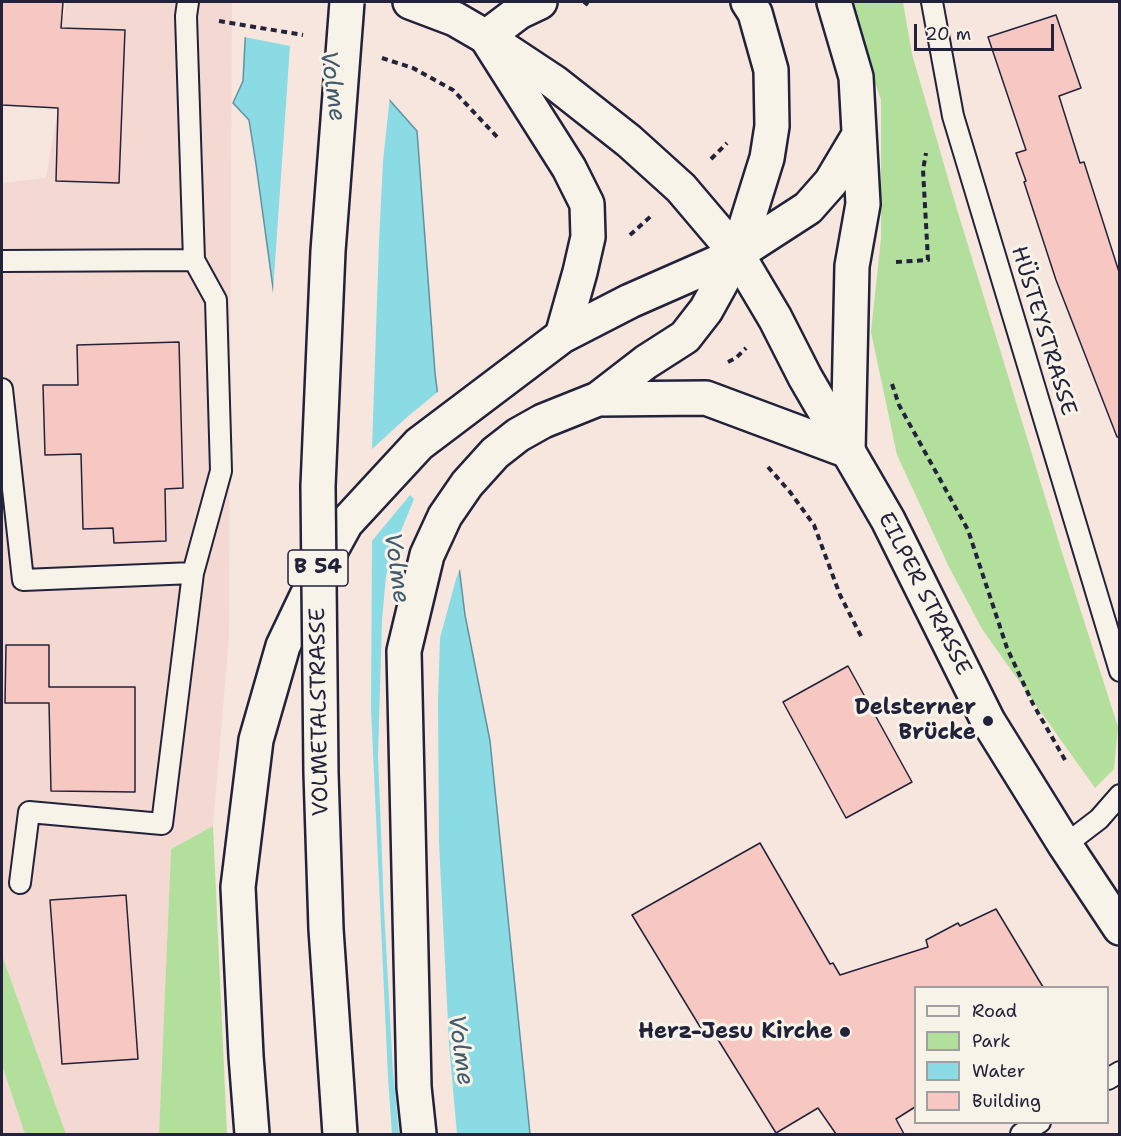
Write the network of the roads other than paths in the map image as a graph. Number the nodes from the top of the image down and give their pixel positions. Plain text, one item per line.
1 (188, 2) edge
2 (347, 2) edge
3 (410, 2) edge
4 (540, 2) edge
5 (748, 2) edge
6 (834, 2) edge
7 (932, 2) edge
8 (486, 37) junction
9 (860, 135) junction
10 (737, 254) junction
11 (2, 261) edge
12 (194, 261) junction
13 (562, 336) junction
14 (2, 389) edge
15 (598, 399) junction
16 (848, 451) junction
17 (193, 573) junction
18 (1119, 671) edge
19 (1119, 795) edge
20 (1065, 845) junction
21 (20, 883) dead end
22 (1119, 928) edge
23 (1037, 1124) edge
24 (252, 1134) edge
25 (340, 1134) edge
26 (419, 1134) edge
27 (1021, 1134) edge

1 - 12 lane
2 - 25 main road, VOLMETALSTRASSE / B 54, bridge
3 - 8 main road, EILPER STRASSE
4 - 8 main road
5 - 10 main road
6 - 9 main road
7 - 18 lane, HÜSTEYSTRASSE
8 - 10 main road, EILPER STRASSE
8 - 13 main road
9 - 10 main road
9 - 16 main road
10 - 13 main road
10 - 15 main road
10 - 16 main road, EILPER STRASSE
11 - 12 lane
12 - 17 lane
13 - 24 main road, bridge
14 - 17 lane
15 - 16 main road
15 - 26 main road
16 - 20 main road, EILPER STRASSE
17 - 21 lane
19 - 20 lane
20 - 22 main road, EILPER STRASSE
23 - 27 lane

